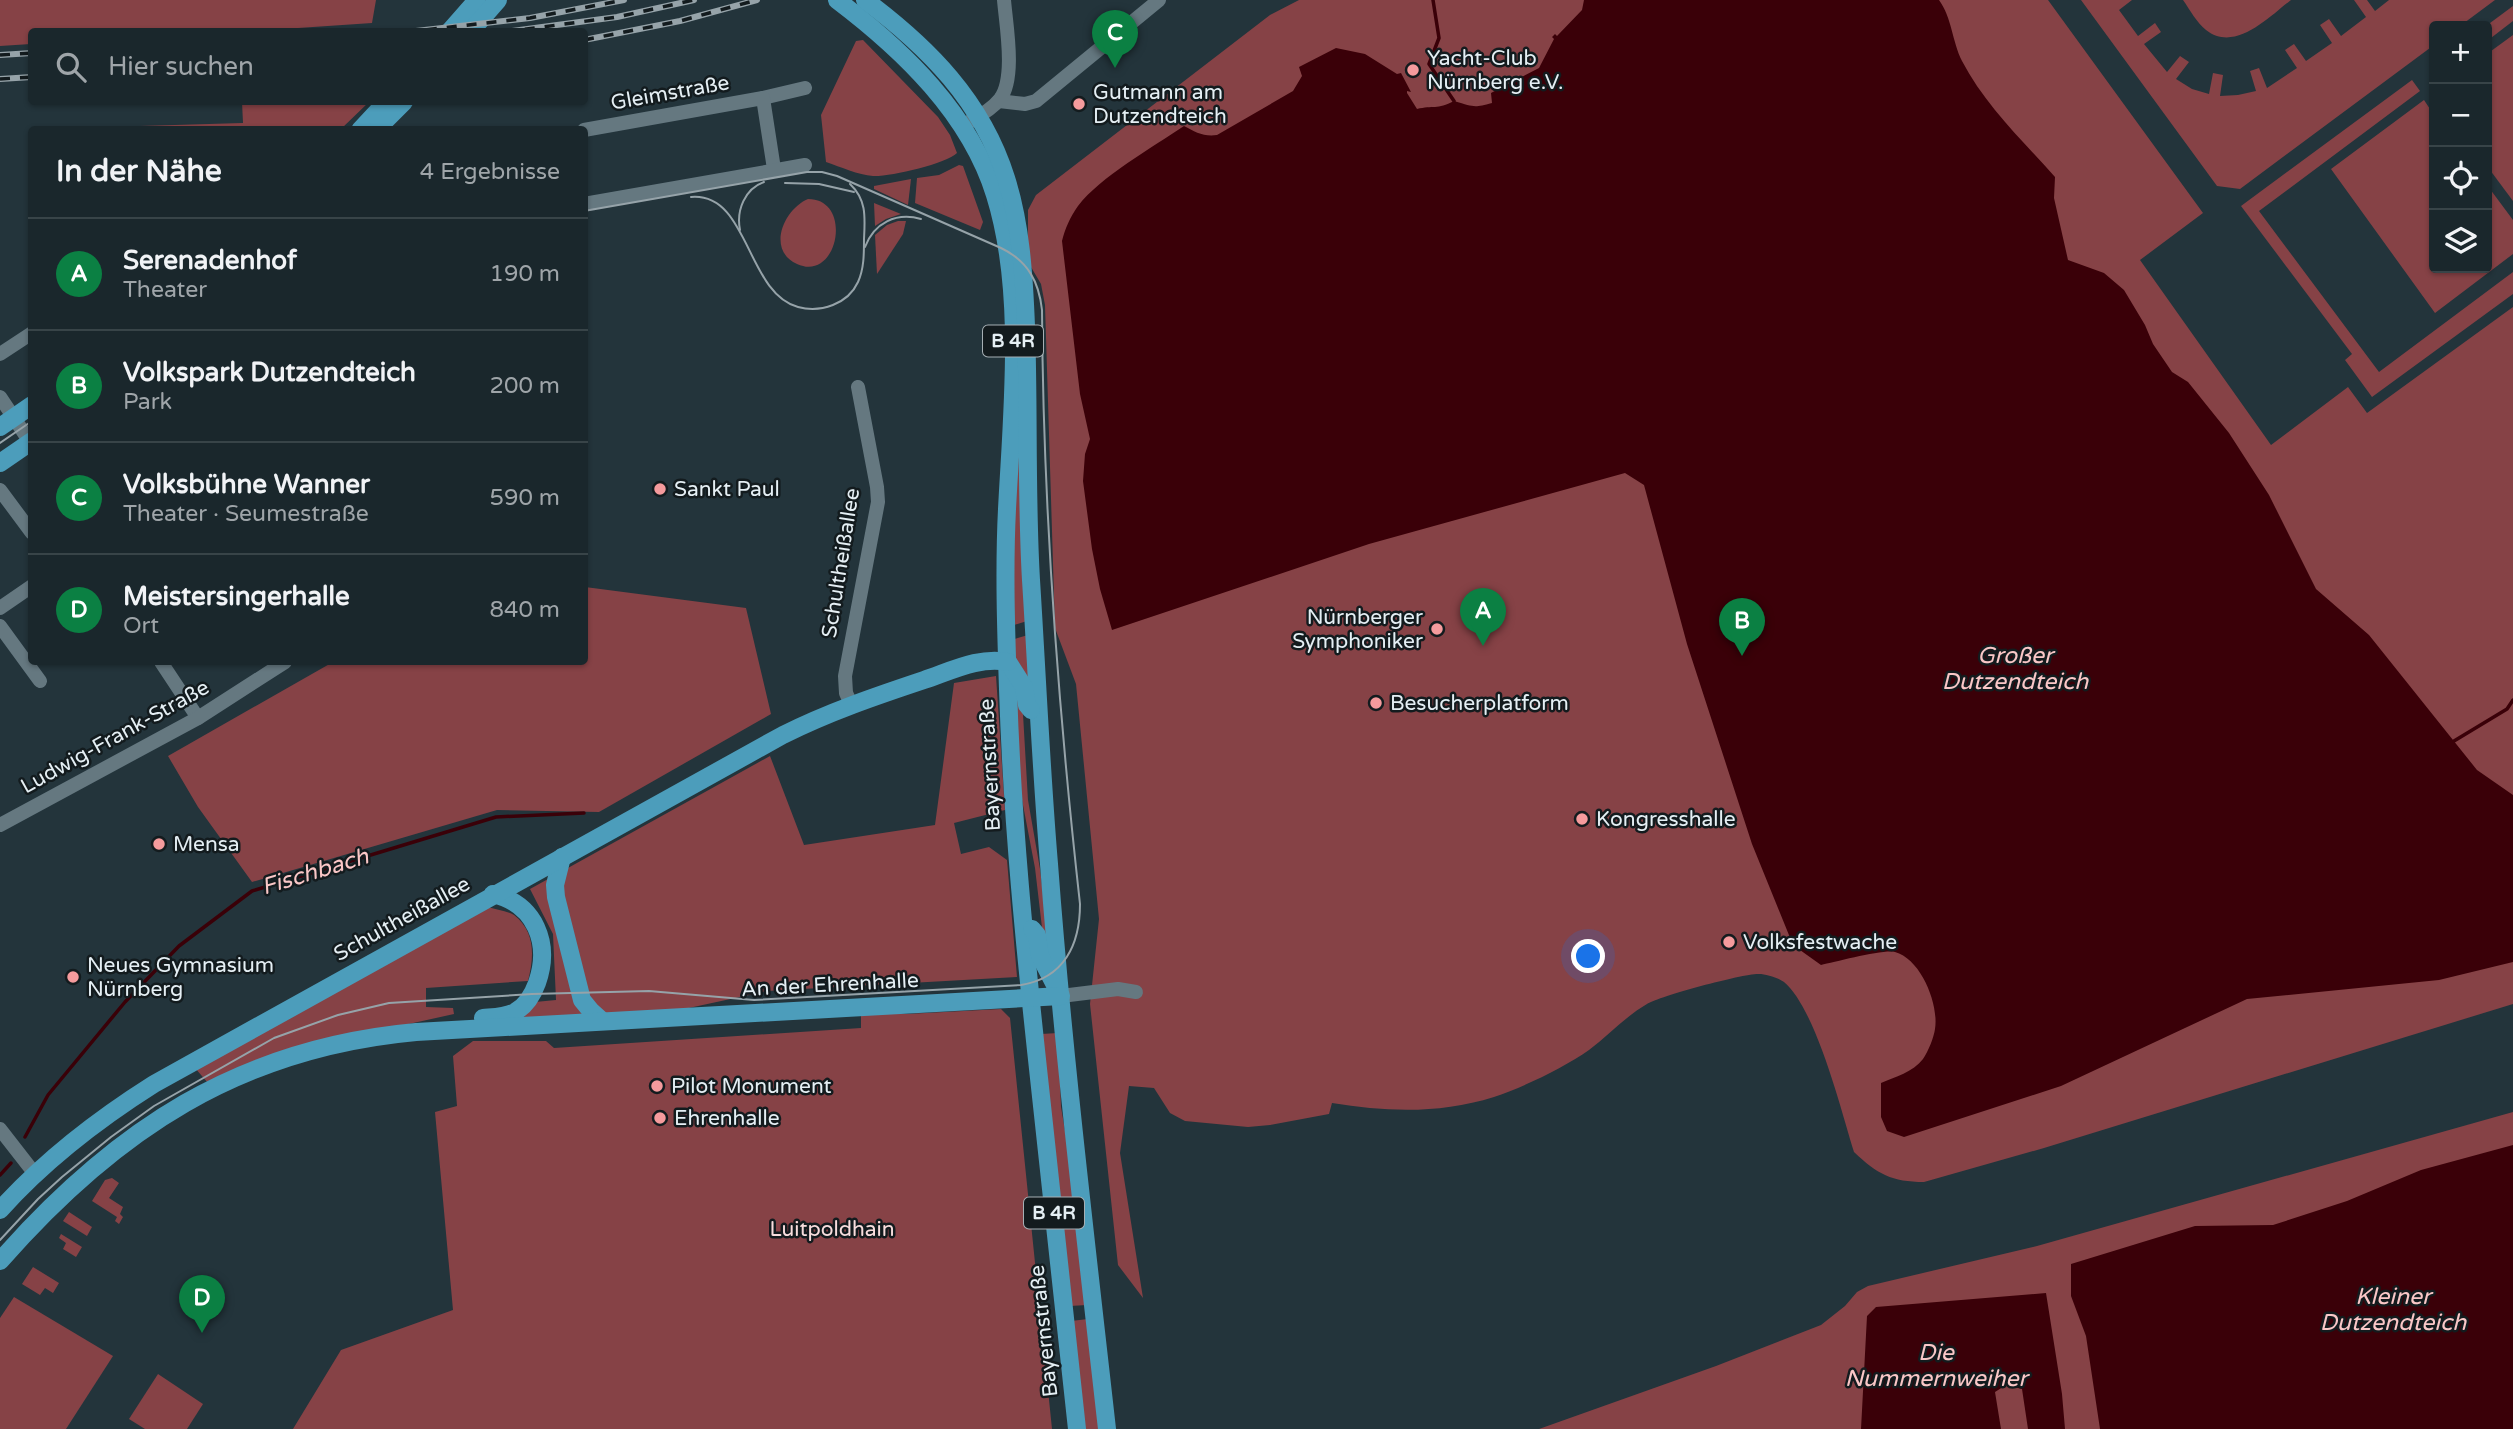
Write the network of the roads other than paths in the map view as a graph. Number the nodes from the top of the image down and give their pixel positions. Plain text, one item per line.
1 (477, 0) edge
2 (498, 0) edge
3 (837, 0) edge
4 (864, 0) edge
5 (1004, 0) edge
6 (1159, 0) edge
7 (452, 28) edge
8 (474, 28) edge
9 (805, 88) dead end
10 (763, 98) junction
11 (999, 101) junction
12 (383, 105) edge
13 (401, 105) edge
14 (979, 116) junction
15 (364, 126) edge
16 (380, 126) edge
17 (962, 126) junction
18 (588, 129) edge
19 (805, 165) dead end
20 (774, 169) junction
21 (588, 203) edge
22 (28, 336) edge
23 (0, 354) edge
24 (858, 387) dead end
25 (0, 397) edge
26 (28, 408) edge
27 (7, 422) edge
28 (28, 439) edge
29 (28, 443) edge
30 (0, 464) edge
31 (0, 490) edge
32 (28, 528) edge
33 (28, 589) edge
34 (0, 608) edge
35 (0, 626) edge
36 (1008, 662) junction
37 (28, 664) edge
38 (28, 665) edge
39 (163, 665) edge
40 (280, 665) edge
41 (40, 681) dead end
42 (850, 704) junction
43 (198, 718) junction
44 (1039, 721) junction
45 (0, 825) edge
46 (562, 856) junction
47 (492, 894) junction
48 (1023, 918) junction
49 (1136, 992) dead end
50 (1030, 996) junction
51 (1061, 996) junction
52 (601, 1020) junction
53 (454, 1030) junction
54 (1042, 1105) junction
55 (1072, 1106) junction
56 (0, 1129) edge
57 (35, 1174) junction
58 (0, 1210) edge
59 (0, 1261) edge
60 (1077, 1429) edge
61 (1107, 1429) edge

1 - 7 main road
2 - 8 main road
3 - 17 main road, B 4R
4 - 14 main road, B 4R
5 - 11 street
6 - 11 street
9 - 10 street, Gleimstraße
10 - 18 street, Gleimstraße
10 - 20 street
11 - 14 street
12 - 15 main road
13 - 16 main road
14 - 17 street
14 - 44 main road, B 4R
17 - 36 main road, Bayernstraße / B 4R
19 - 20 street
20 - 21 street
22 - 23 street
24 - 42 street, Schultheißallee
25 - 27 street
26 - 27 main road
27 - 28 street
29 - 30 main road
31 - 32 street
33 - 34 street
35 - 37 street
36 - 42 main road, Schultheißallee
36 - 44 main road
36 - 48 main road, Bayernstraße / B 4R
38 - 41 street
39 - 43 street
40 - 43 street, Ludwig-Frank-Straße
42 - 46 main road, Schultheißallee
43 - 45 street, Ludwig-Frank-Straße
44 - 51 main road, B 4R
46 - 47 main road, Schultheißallee
46 - 52 main road
47 - 53 main road
47 - 57 main road, Schultheißallee
48 - 50 main road, Bayernstraße / B 4R
48 - 51 main road, B 4R
49 - 51 street
50 - 51 main road, An der Ehrenhalle
50 - 52 main road, An der Ehrenhalle
50 - 54 main road, Bayernstraße / B 4R
51 - 55 main road, B 4R
52 - 53 main road
53 - 59 main road
54 - 55 main road
54 - 60 main road, Bayernstraße / B 4R
55 - 61 main road, B 4R
56 - 57 street
57 - 58 main road, Schultheißallee

